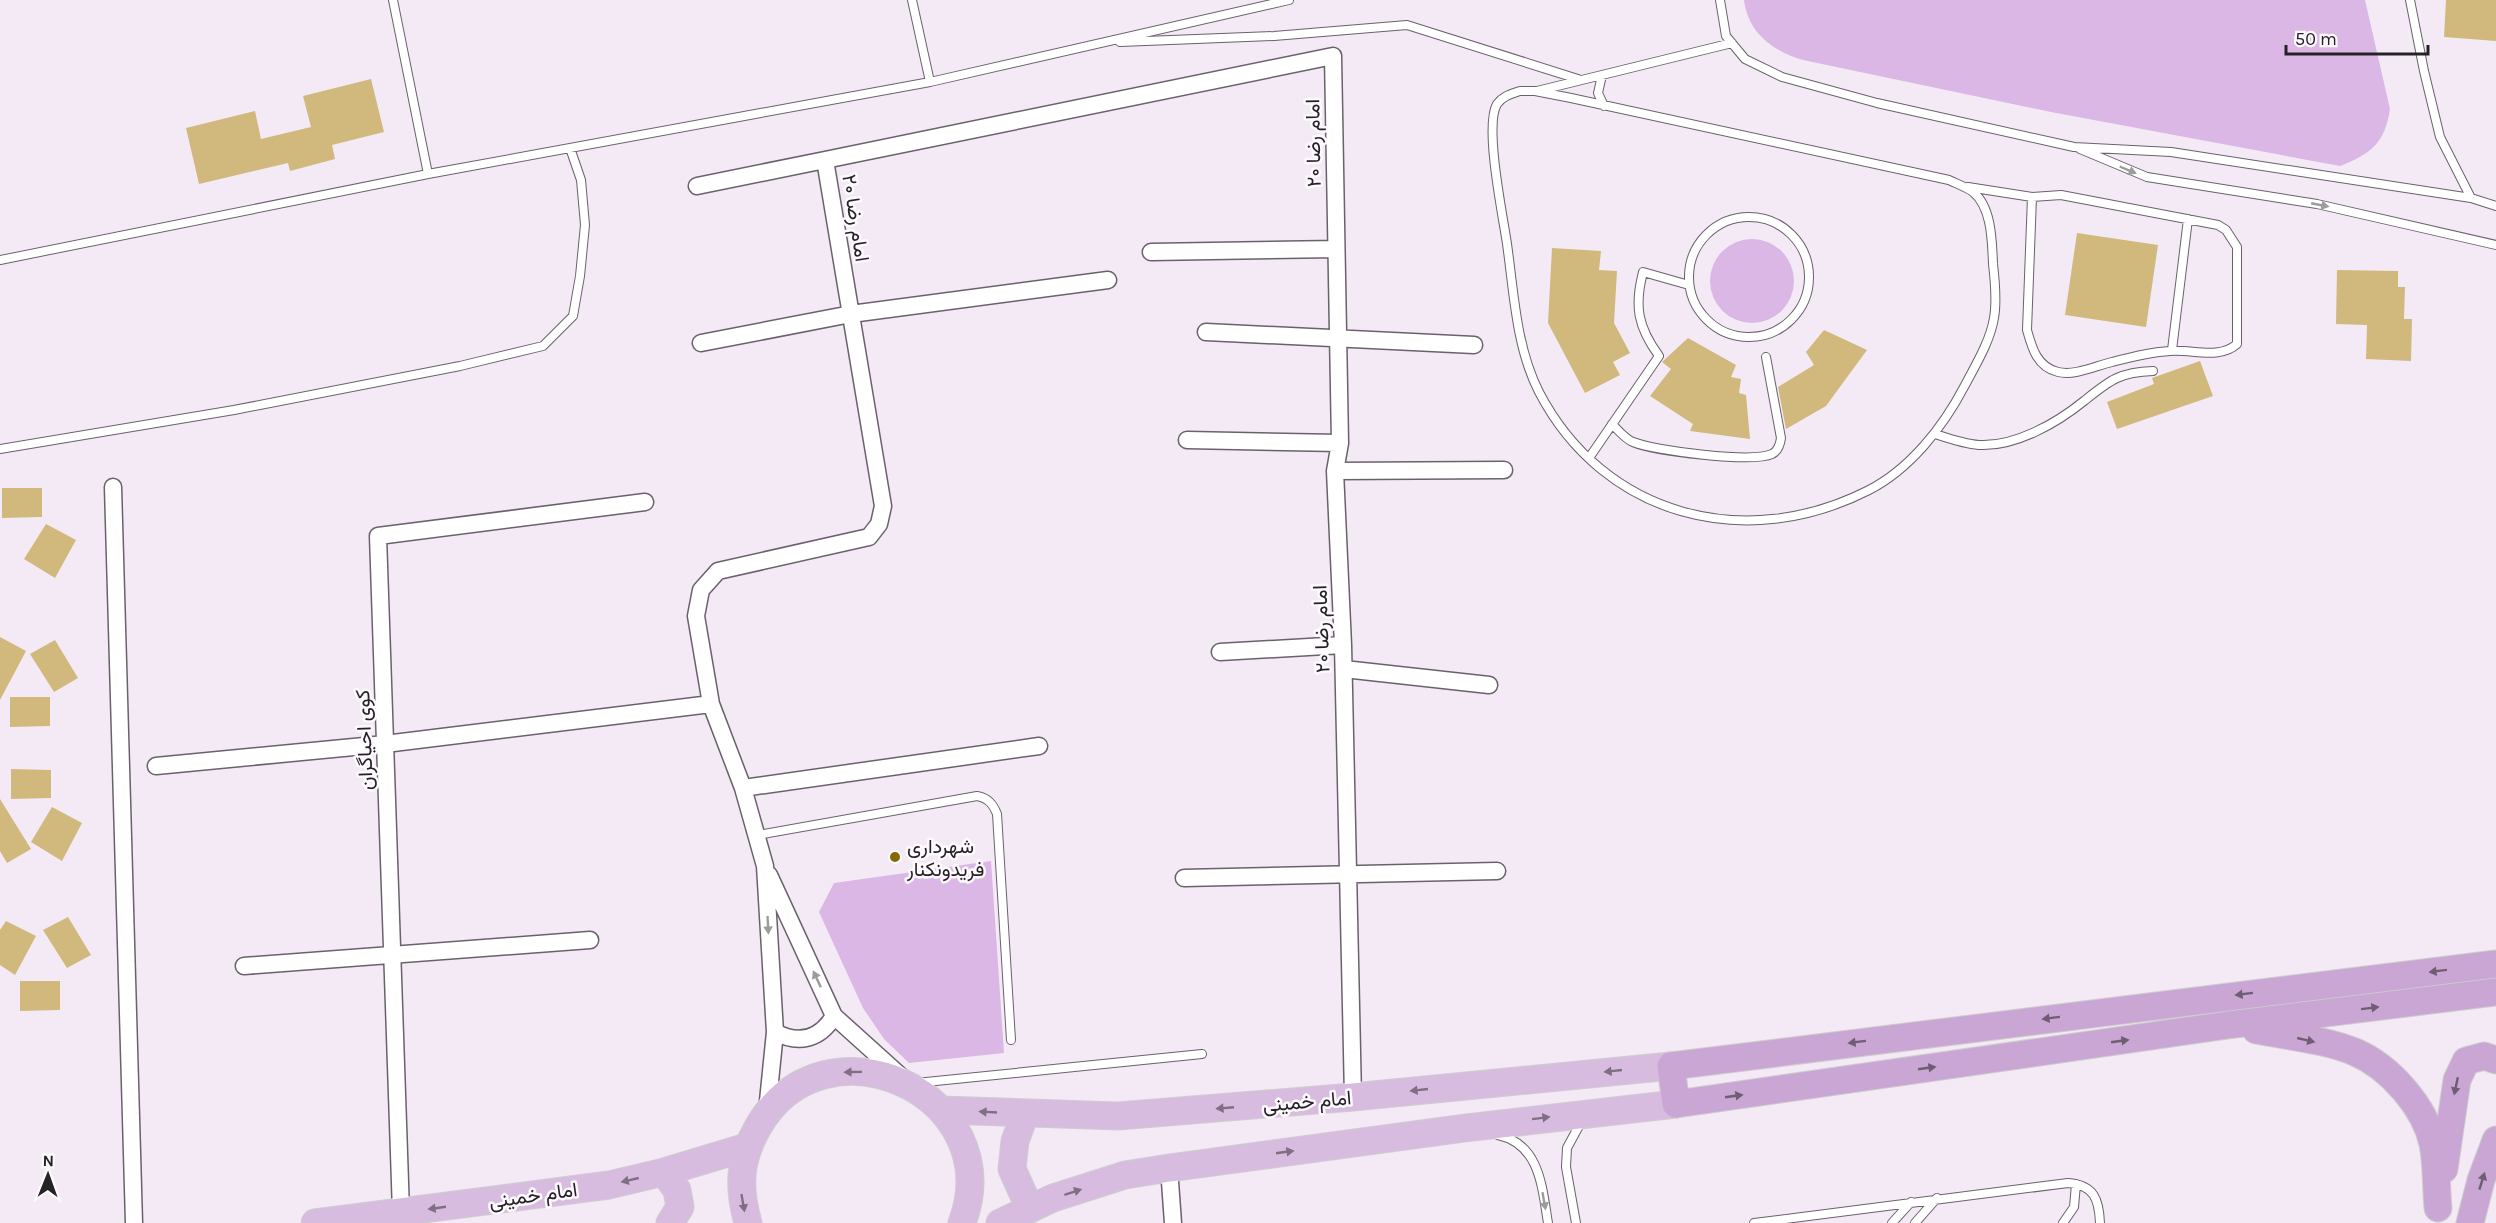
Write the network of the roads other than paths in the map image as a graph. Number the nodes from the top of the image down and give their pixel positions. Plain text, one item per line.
1 (393, 0) edge
2 (912, 0) edge
3 (1285, 0) edge
4 (1720, 0) edge
5 (2410, 0) edge
6 (1099, 43) junction
7 (1732, 43) junction
8 (1602, 75) junction
9 (1581, 80) junction
10 (930, 82) junction
11 (1535, 92) junction
12 (1604, 106) junction
13 (2074, 147) junction
14 (570, 148) junction
15 (825, 160) junction
16 (428, 174) junction
17 (697, 186) dead end
18 (1962, 187) junction
19 (2032, 197) junction
20 (2471, 198) junction
21 (2496, 206) edge
22 (2188, 219) junction
23 (2496, 245) edge
24 (1336, 249) junction
25 (1151, 252) dead end
26 (0, 260) edge
27 (1108, 280) dead end
28 (1689, 285) junction
29 (851, 314) junction
30 (1206, 332) dead end
31 (1338, 339) junction
32 (701, 343) dead end
33 (1473, 345) dead end
34 (2172, 350) junction
35 (1766, 357) dead end
36 (2153, 370) dead end
37 (1612, 424) junction
38 (1935, 434) junction
39 (1188, 440) dead end
40 (1340, 443) junction
41 (0, 449) edge
42 (1589, 458) junction
43 (1504, 470) dead end
44 (1335, 471) junction
45 (113, 487) dead end
46 (645, 502) dead end
47 (1343, 645) junction
48 (1220, 652) dead end
49 (1344, 669) junction
50 (1489, 685) dead end
51 (711, 704) junction
52 (385, 744) junction
53 (1039, 746) dead end
54 (156, 766) dead end
55 (743, 788) junction
56 (758, 835) junction
57 (765, 866) junction
58 (1497, 871) dead end
59 (1347, 874) junction
60 (1184, 878) dead end
61 (590, 940) dead end
62 (392, 955) junction
63 (2496, 964) edge
64 (244, 966) dead end
65 (2496, 992) edge
66 (834, 1016) junction
67 (2228, 1025) junction
68 (775, 1032) junction
69 (1011, 1040) dead end
70 (1202, 1054) dead end
71 (2496, 1060) edge
72 (1671, 1065) junction
73 (910, 1084) junction
74 (1353, 1097) junction
75 (1676, 1104) junction
76 (942, 1110) junction
77 (1605, 1110) junction
78 (767, 1111) junction
79 (1025, 1114) junction
80 (1465, 1128) junction
81 (2496, 1140) edge
82 (747, 1147) junction
83 (1169, 1168) junction
84 (664, 1172) junction
85 (2076, 1184) junction
86 (1937, 1198) junction
87 (1911, 1202) junction
88 (1030, 1209) junction
89 (1903, 1210) junction
90 (401, 1212) junction
91 (2436, 1216) edge
92 (1813, 1219) edge
93 (134, 1223) edge
94 (315, 1223) edge
95 (670, 1223) edge
96 (748, 1223) edge
97 (962, 1223) edge
98 (1000, 1223) edge
99 (1173, 1223) edge
100 (1548, 1223) edge
101 (1576, 1223) edge
102 (1754, 1223) edge
103 (1892, 1223) edge
104 (1915, 1223) edge
105 (2063, 1223) edge
106 (2100, 1223) edge
107 (2470, 1223) edge

1 - 16 lane
2 - 10 lane
3 - 6 lane
4 - 7 lane
5 - 20 lane
6 - 9 lane
6 - 10 lane
7 - 8 lane
7 - 13 lane
8 - 9 lane
8 - 12 lane
9 - 11 lane
10 - 14 lane
11 - 12 lane
11 - 42 lane
12 - 18 lane
13 - 20 lane
13 -> 23 lane
14 - 16 lane
14 - 41 lane
15 - 17 street
15 - 24 street, امام رضا ۲۰
15 - 29 street, امام رضا ۲۰
16 - 26 lane
18 - 19 lane
18 - 38 lane
19 - 22 lane
19 - 34 lane
20 - 21 lane
22 - 34 lane
22 - 34 lane
24 - 25 street
24 - 31 street, امام رضا ۲۰
27 - 29 street
28 - 28 lane
28 - 37 lane
29 - 32 street
29 - 51 street, امام رضا ۲۰
30 - 31 street
31 - 33 street
31 - 40 street, امام رضا ۲۰
35 - 37 lane
36 - 38 lane
37 - 42 lane
38 - 42 lane
39 - 40 street
40 - 44 street, امام رضا ۲۰
43 - 44 street
44 - 47 street, امام رضا ۲۰
45 - 93 street
46 - 52 street, کوی احیاگران
47 - 48 street
47 - 49 street, امام رضا ۲۰
49 - 50 street
49 - 59 street, امام رضا ۲۰
51 - 52 street
51 - 55 street
52 - 54 street
52 - 62 street, کوی احیاگران
53 - 55 street
55 - 56 street
56 - 57 street
56 - 69 lane
66 -> 57 street
57 -> 68 street
58 - 59 street
59 - 60 street
59 - 74 street, امام رضا ۲۰
61 - 62 street
62 - 64 street
62 - 90 street, کوی احیاگران
63 -> 72 highway
67 -> 65 highway
66 - 68 street
66 - 73 street
75 -> 67 highway
67 -> 91 highway
68 - 78 street
70 - 73 lane
71 -> 91 highway
72 -> 74 main road, امام خمینی
72 - 75 highway
73 - 76 main road
73 -> 78 main road
74 -> 79 main road, امام خمینی
75 - 77 main road
79 -> 76 main road, امام خمینی
76 - 97 main road
80 -> 77 main road
77 - 101 lane
78 - 82 main road
79 - 88 main road
83 -> 80 main road
80 -> 100 lane
107 -> 81 highway
82 - 84 main road, امام خمینی
82 -> 96 main road
88 -> 83 main road
83 - 99 street
84 -> 90 main road, امام خمینی
84 - 95 main road
85 - 86 lane
85 - 105 lane
85 - 106 lane
86 - 87 lane
86 - 104 lane
87 - 89 lane
87 - 92 lane
88 - 98 main road
89 - 103 lane
89 - 104 lane
90 - 94 main road, امام خمینی
92 - 102 lane

